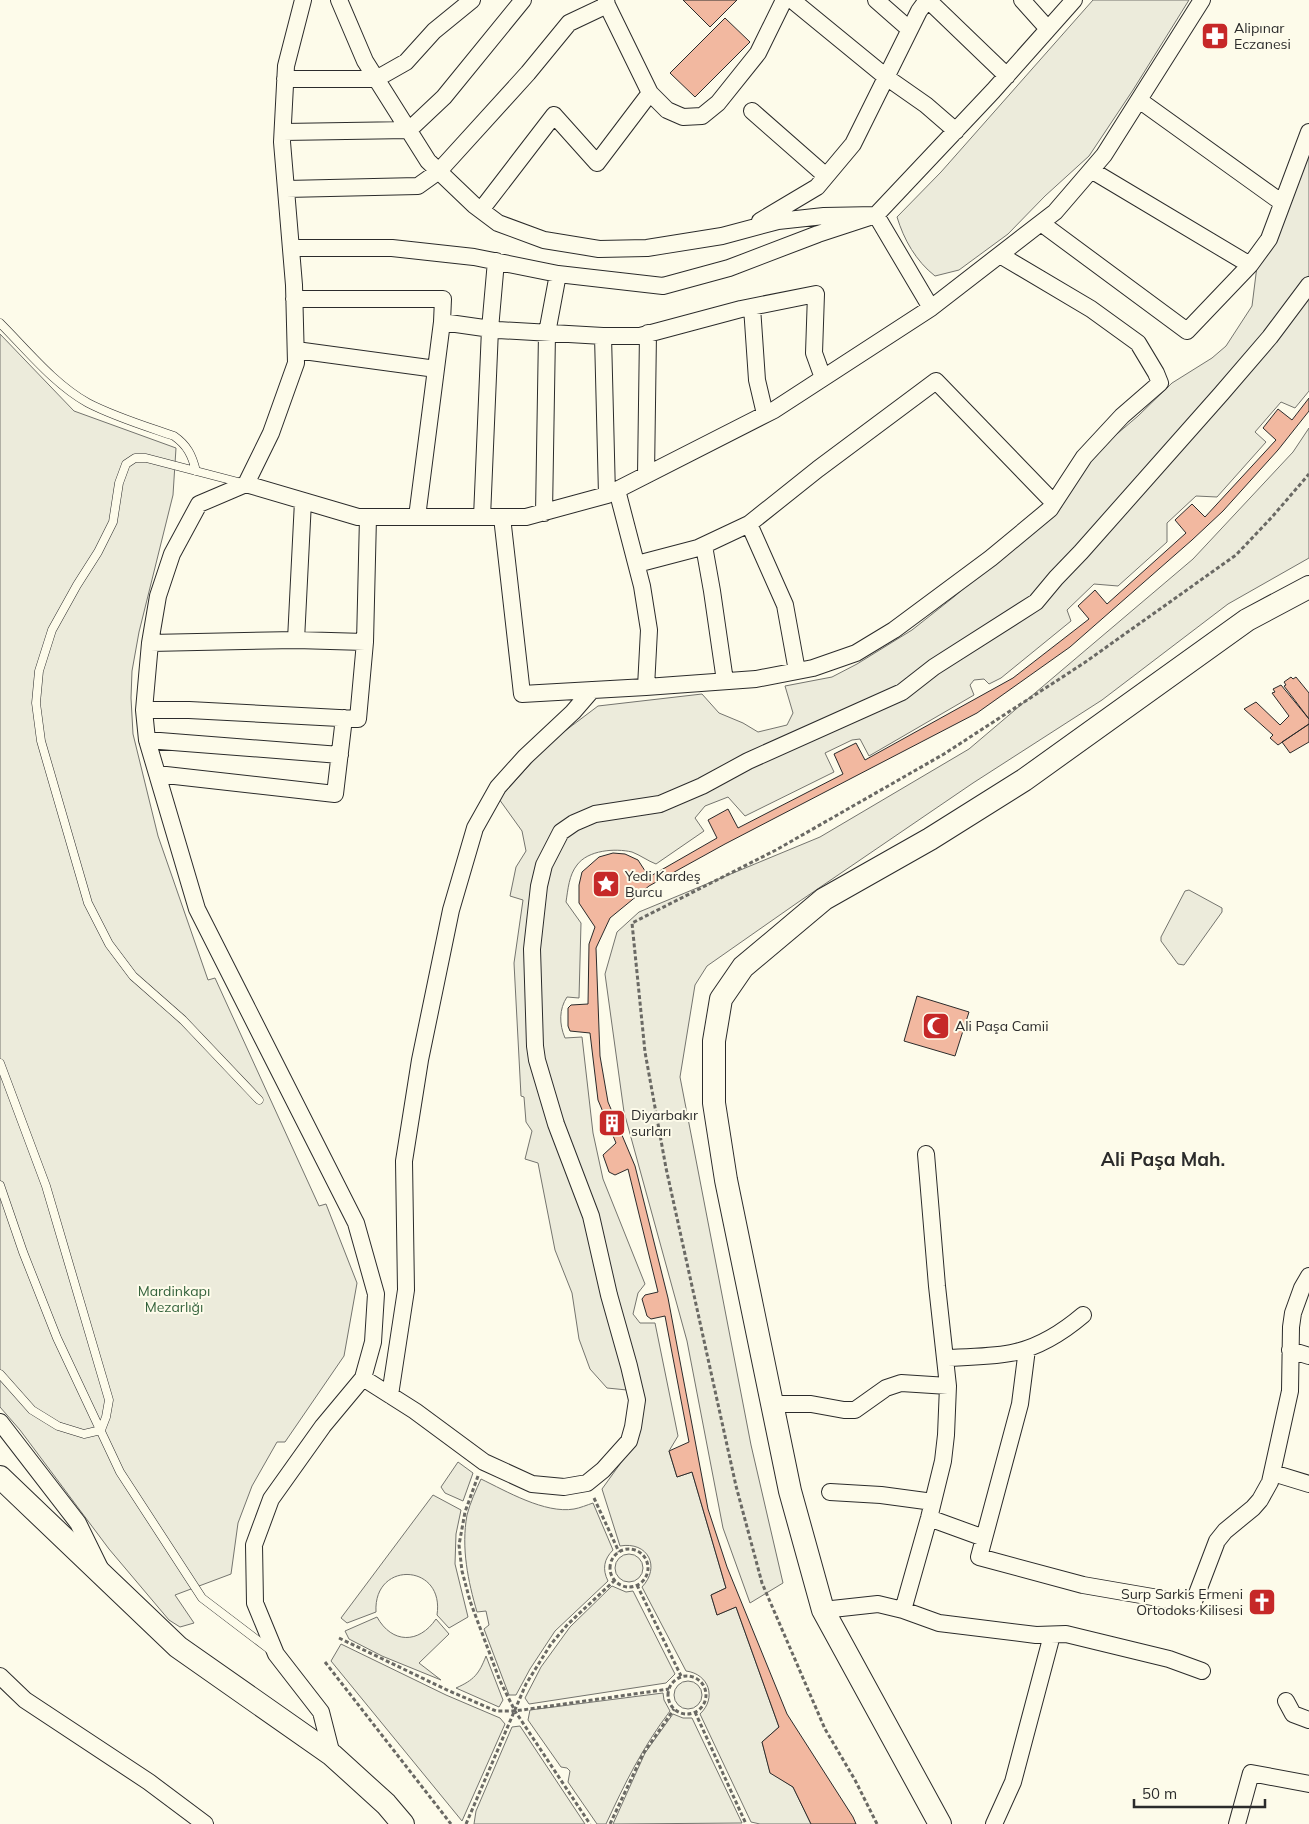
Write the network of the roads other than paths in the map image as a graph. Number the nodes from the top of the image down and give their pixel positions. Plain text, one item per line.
1 (303, 0) edge
2 (339, 0) edge
3 (472, 0) edge
4 (523, 0) edge
5 (784, 0) edge
6 (792, 0) edge
7 (876, 0) edge
8 (928, 0) edge
9 (1022, 0) edge
10 (1202, 0) edge
11 (1070, 2) edge
12 (607, 3) edge
13 (909, 29) junction
14 (1048, 29) junction
15 (1006, 76) junction
16 (886, 77) junction
17 (285, 79) junction
18 (376, 79) junction
19 (650, 93) junction
20 (1139, 100) junction
21 (752, 111) dead end
22 (409, 130) junction
23 (956, 131) junction
24 (283, 132) junction
25 (1309, 132) edge
26 (1091, 170) junction
27 (439, 171) junction
28 (826, 176) junction
29 (286, 189) junction
30 (1281, 202) junction
31 (481, 210) junction
32 (876, 216) junction
33 (1042, 223) junction
34 (746, 230) junction
35 (291, 248) junction
36 (1000, 255) junction
37 (496, 261) junction
38 (1250, 265) junction
39 (558, 274) junction
40 (1309, 285) edge
41 (294, 299) junction
42 (752, 307) junction
43 (931, 308) junction
44 (442, 322) junction
45 (0, 323) edge
46 (490, 329) junction
47 (547, 333) junction
48 (648, 333) junction
49 (603, 336) junction
50 (296, 350) junction
51 (436, 369) junction
52 (823, 378) junction
53 (765, 414) junction
54 (196, 471) junction
55 (646, 475) junction
56 (246, 484) junction
57 (612, 493) junction
58 (302, 501) junction
59 (1054, 503) junction
60 (544, 513) junction
61 (368, 517) junction
62 (416, 517) junction
63 (482, 517) junction
64 (502, 518) junction
65 (749, 524) junction
66 (704, 546) junction
67 (637, 564) junction
68 (1309, 587) edge
69 (296, 640) junction
70 (365, 642) junction
71 (150, 643) junction
72 (797, 671) junction
73 (725, 681) junction
74 (646, 688) junction
75 (592, 690) junction
76 (144, 710) junction
77 (344, 718) junction
78 (147, 740) junction
79 (340, 755) junction
80 (157, 774) junction
81 (0, 1063) edge
82 (259, 1100) dead end
83 (926, 1154) dead end
84 (0, 1186) edge
85 (1309, 1276) edge
86 (1082, 1315) dead end
87 (1027, 1349) junction
88 (1290, 1350) junction
89 (1309, 1356) edge
90 (945, 1358) junction
91 (0, 1374) edge
92 (363, 1378) junction
93 (948, 1386) junction
94 (390, 1395) junction
95 (773, 1404) junction
96 (0, 1422) edge
97 (101, 1430) junction
98 (1273, 1473) junction
99 (0, 1477) edge
100 (1309, 1484) edge
101 (830, 1492) dead end
102 (931, 1510) junction
103 (984, 1538) junction
104 (106, 1580) junction
105 (823, 1610) junction
106 (903, 1610) junction
107 (1052, 1634) junction
108 (276, 1654) junction
109 (1202, 1671) dead end
110 (0, 1676) edge
111 (1286, 1701) dead end
112 (1309, 1720) edge
113 (332, 1755) junction
114 (1309, 1784) edge
115 (205, 1824) edge
116 (403, 1824) edge
117 (940, 1824) edge
118 (994, 1824) edge
119 (1237, 1824) edge

1 - 17 street
2 - 18 street
3 - 18 street
4 - 22 street
5 - 19 street
6 - 16 street
7 - 13 street
8 - 13 street
8 - 15 street
9 - 14 street
10 - 20 street
11 - 14 street
12 - 19 street
12 - 27 street
13 - 16 street
14 - 15 street
15 - 23 street
16 - 23 street
16 - 28 street
17 - 18 street
17 - 24 street
18 - 22 street
19 - 31 street
20 - 26 street
20 - 30 street
21 - 28 street
22 - 24 street
22 - 27 street
23 - 32 street
24 - 29 street
25 - 30 street
26 - 33 street
26 - 38 street
27 - 29 street
27 - 31 street
28 - 34 street
29 - 35 street
30 - 38 street
31 - 34 street
32 - 34 street
32 - 39 street
32 - 43 street
33 - 36 street
33 - 38 street
35 - 37 street
35 - 41 street
36 - 43 street
36 - 59 street
37 - 39 street
37 - 46 street
39 - 47 street
40 - 94 street
41 - 44 street
41 - 50 street
42 - 48 street
42 - 52 street
42 - 53 street
43 - 52 street
44 - 46 street
44 - 51 street
45 - 54 lane
46 - 47 street
46 - 63 street
47 - 49 street
47 - 60 street
48 - 49 street
48 - 55 street
49 - 57 street
50 - 51 street
50 - 56 street
51 - 62 street
52 - 53 street
53 - 55 street
54 - 56 lane
54 - 82 lane
55 - 57 street
56 - 58 street
56 - 71 street
57 - 60 street
57 - 67 street
58 - 61 street
58 - 69 street
59 - 65 street
59 - 72 street
60 - 64 street
61 - 62 street
61 - 70 street
62 - 63 street
63 - 64 street
64 - 75 street
65 - 66 street
65 - 72 street
66 - 67 street
66 - 73 street
67 - 74 street
68 - 95 street
69 - 70 street
69 - 71 street
70 - 77 street
71 - 76 street
72 - 73 street
73 - 74 street
74 - 75 street
75 - 94 street
76 - 77 street
76 - 78 street
77 - 79 street
78 - 79 street
78 - 80 street
79 - 80 street
80 - 92 street
81 - 97 lane
83 - 90 street
84 - 97 lane
85 - 88 street
86 - 87 street
87 - 90 street
87 - 103 street
88 - 89 street
88 - 98 street
90 - 93 street
91 - 97 lane
92 - 94 street
92 - 108 street
93 - 95 street
93 - 102 street
95 - 105 street
96 - 104 street
97 - 108 lane
98 - 100 street
98 - 103 street
99 - 104 street
101 - 102 street
102 - 103 street
102 - 106 street
104 - 113 street
105 - 106 street
105 - 117 street
106 - 107 street
107 - 109 street
107 - 118 street
108 - 113 street
110 - 115 street
111 - 112 street
113 - 116 street
114 - 119 street

